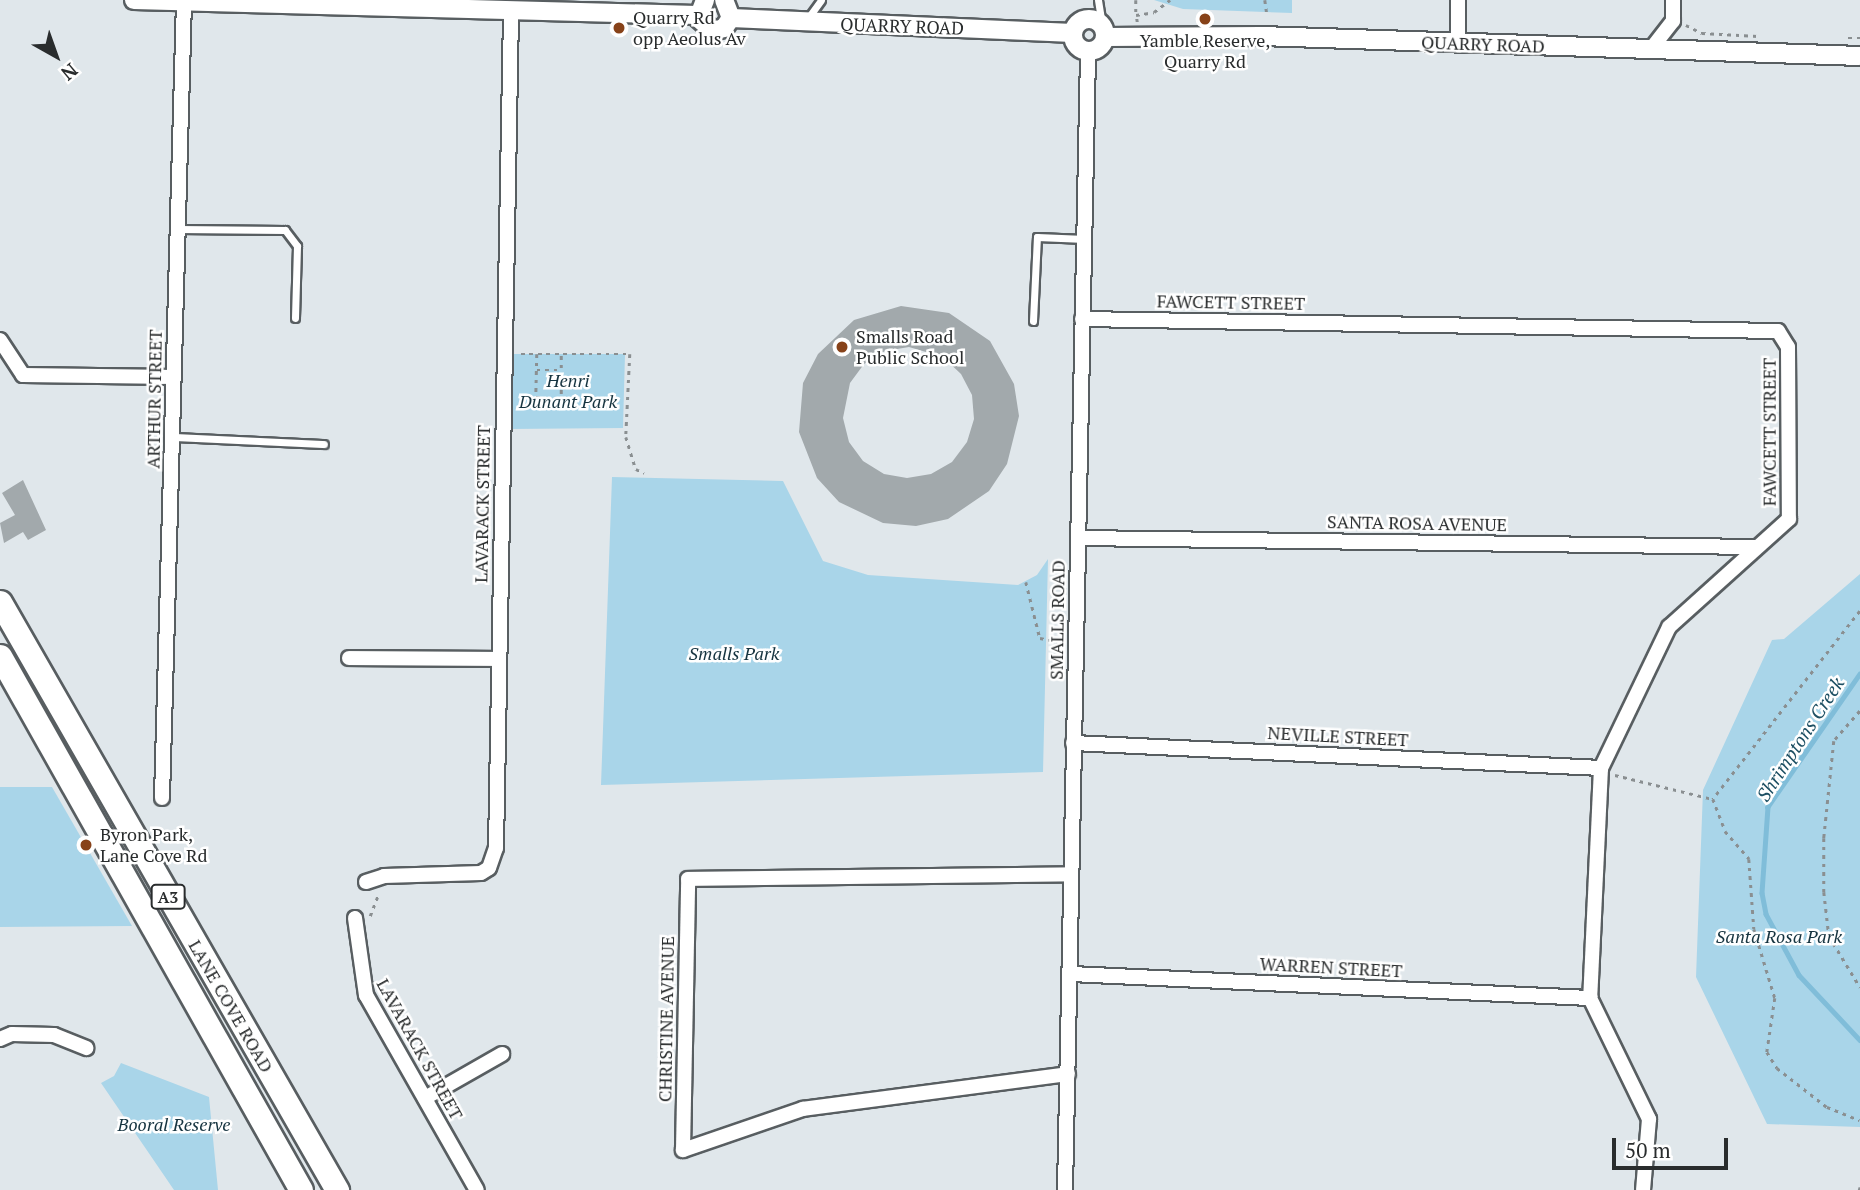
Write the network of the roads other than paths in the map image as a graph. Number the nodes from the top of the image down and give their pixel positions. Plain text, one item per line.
1 (134, 0) edge
2 (724, 0) edge
3 (821, 0) edge
4 (1098, 0) edge
5 (1458, 0) edge
6 (1673, 0) edge
7 (184, 1) edge
8 (236, 1) edge
9 (701, 7) edge
10 (511, 13) junction
11 (730, 18) junction
12 (806, 22) junction
13 (1104, 31) junction
14 (1073, 33) junction
15 (1458, 43) junction
16 (1651, 49) junction
17 (1088, 52) junction
18 (1860, 56) edge
19 (177, 229) junction
20 (1085, 239) junction
21 (295, 318) dead end
22 (1082, 319) junction
23 (1033, 321) dead end
24 (0, 340) edge
25 (174, 377) junction
26 (173, 437) junction
27 (324, 444) dead end
28 (1078, 538) junction
29 (1756, 547) junction
30 (0, 602) edge
31 (0, 656) edge
32 (349, 658) dead end
33 (499, 659) junction
34 (1073, 743) junction
35 (1601, 769) junction
36 (162, 798) dead end
37 (1071, 874) junction
38 (366, 882) dead end
39 (355, 918) dead end
40 (1071, 974) junction
41 (1590, 998) junction
42 (0, 1039) edge
43 (86, 1048) dead end
44 (502, 1054) dead end
45 (1068, 1074) junction
46 (425, 1098) junction
47 (301, 1190) edge
48 (337, 1190) edge
49 (477, 1190) edge
50 (1065, 1190) edge
51 (1643, 1190) edge

1 - 7 street
2 - 11 street
3 - 12 lane
4 - 13 lane
5 - 15 street
6 - 16 street
7 - 8 street
7 - 19 street, ARTHUR STREET
8 - 10 street
9 - 10 street
9 - 11 street, QUARRY ROAD
10 - 33 street, LAVARACK STREET
11 - 12 street, QUARRY ROAD
12 - 14 street, QUARRY ROAD
13 - 14 street
13 - 15 street, QUARRY ROAD
13 - 17 street
14 - 17 street
15 - 16 street, QUARRY ROAD
16 - 18 street, QUARRY ROAD
17 - 20 street, SMALLS ROAD
19 - 21 lane
19 - 25 street, ARTHUR STREET
20 - 22 street, SMALLS ROAD
20 - 23 lane
22 - 28 street, SMALLS ROAD
22 - 29 street, FAWCETT STREET
24 - 25 street
25 - 26 street, ARTHUR STREET
26 - 27 lane
26 - 36 street, ARTHUR STREET
28 - 29 street, SANTA ROSA AVENUE
28 - 34 street, SMALLS ROAD
29 - 35 street, FAWCETT STREET
30 - 48 highway, LANE COVE ROAD / A3
31 - 47 highway, LANE COVE ROAD / A3
32 - 33 street
33 - 38 street, LAVARACK STREET
34 - 35 street, NEVILLE STREET
34 - 37 street, SMALLS ROAD
35 - 41 street, FAWCETT STREET
37 - 40 street, SMALLS ROAD
37 - 45 street, CHRISTINE AVENUE
39 - 46 street, LAVARACK STREET
40 - 41 street, WARREN STREET
40 - 45 street, SMALLS ROAD
41 - 51 street, FAWCETT STREET
42 - 43 street
44 - 46 street
45 - 50 street, SMALLS ROAD
46 - 49 street, LAVARACK STREET

